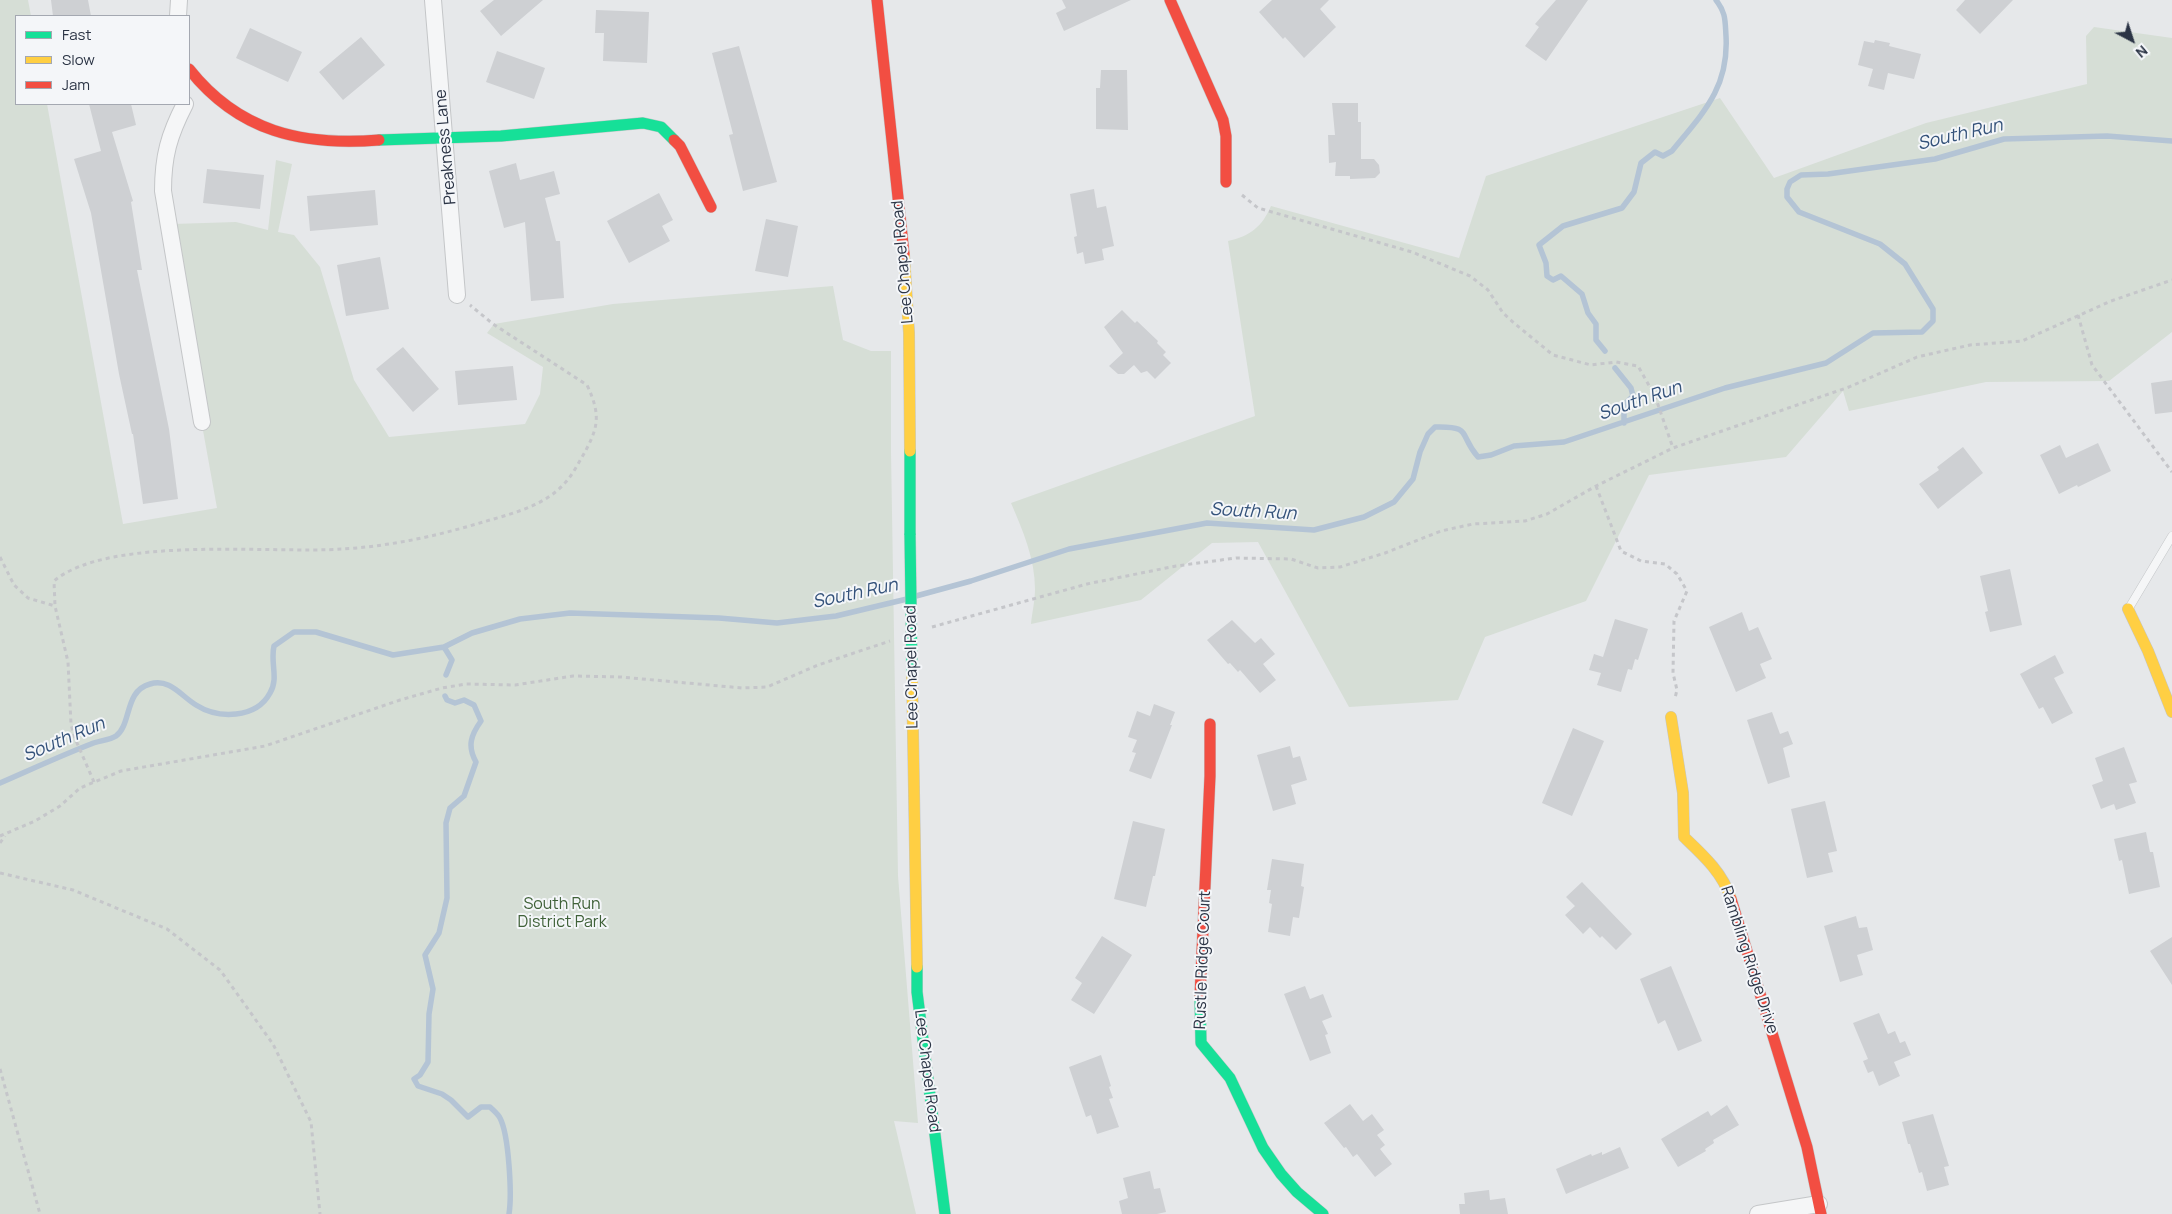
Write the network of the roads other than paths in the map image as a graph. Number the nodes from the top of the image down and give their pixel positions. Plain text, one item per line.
1 (179, 0) edge
2 (433, 0) edge
3 (877, 0) edge
4 (1170, 0) edge
5 (178, 15) edge
6 (190, 70) edge
7 (199, 83) junction
8 (190, 96) edge
9 (184, 105) edge
10 (444, 137) junction
11 (1226, 182) road end
12 (711, 207) dead end
13 (457, 295) road end
14 (202, 422) dead end
15 (2172, 536) edge
16 (2128, 609) joint
17 (2172, 712) edge
18 (1671, 718) road end
19 (1210, 724) dead end
20 (1820, 1209) edge
21 (946, 1214) edge
22 (1322, 1214) edge
23 (1758, 1214) edge

1 - 5 street
2 - 10 street, Preakness Lane
3 - 21 street, Lee Chapel Road, bridge
4 - 11 street
6 - 7 street
7 - 8 street
7 - 10 street
9 - 14 street
10 - 12 street
10 - 13 street, Preakness Lane
15 - 16 lane
16 - 17 street
18 - 20 street, Rambling Ridge Drive
19 - 22 street, Rustle Ridge Court
20 - 23 street

